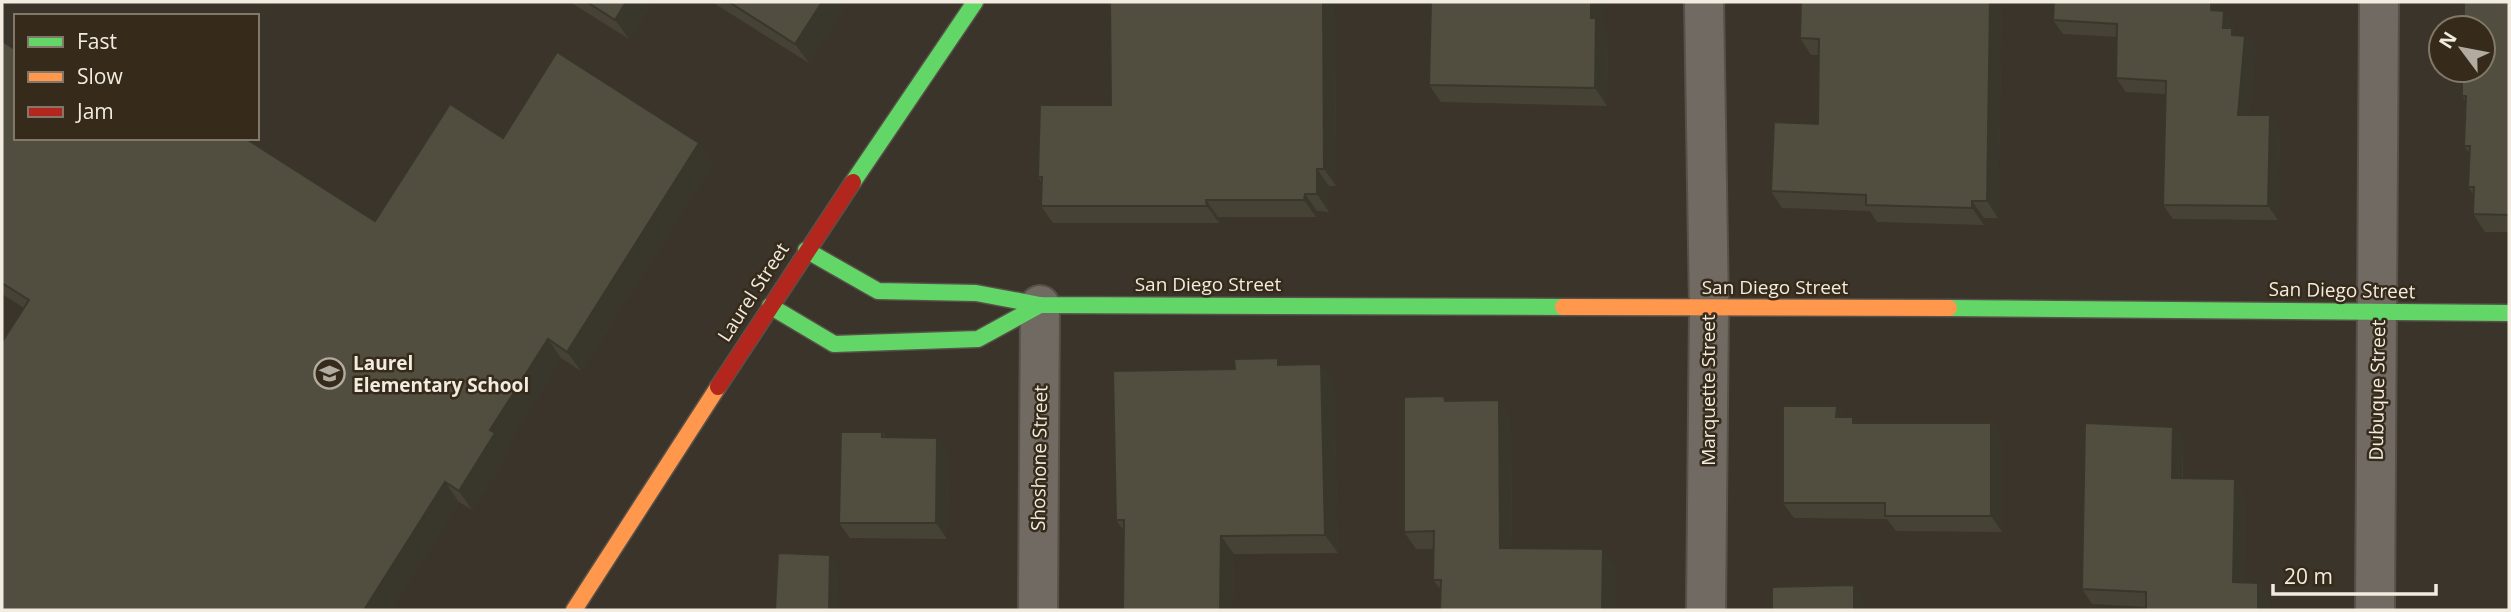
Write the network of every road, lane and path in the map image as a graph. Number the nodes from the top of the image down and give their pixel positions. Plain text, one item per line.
1 (975, 2) edge
2 (1704, 2) edge
3 (2379, 2) edge
4 (806, 250) junction
5 (1040, 305) junction
6 (770, 306) junction
7 (1709, 309) junction
8 (2378, 311) junction
9 (2509, 313) edge
10 (574, 610) edge
11 (1038, 610) edge
12 (1706, 610) edge
13 (2375, 610) edge

1 - 4 street, Laurel Street
2 - 7 street, Marquette Street
3 - 8 street, Dubuque Street
4 - 5 street, San Diego Street
4 - 6 street, Laurel Street
5 - 6 street, San Diego Street
5 - 7 street, San Diego Street
5 - 11 street, Shoshone Street
6 - 10 street, Laurel Street
7 - 8 street, San Diego Street
7 - 12 street, Marquette Street
8 - 9 street, San Diego Street
8 - 13 street, Dubuque Street

